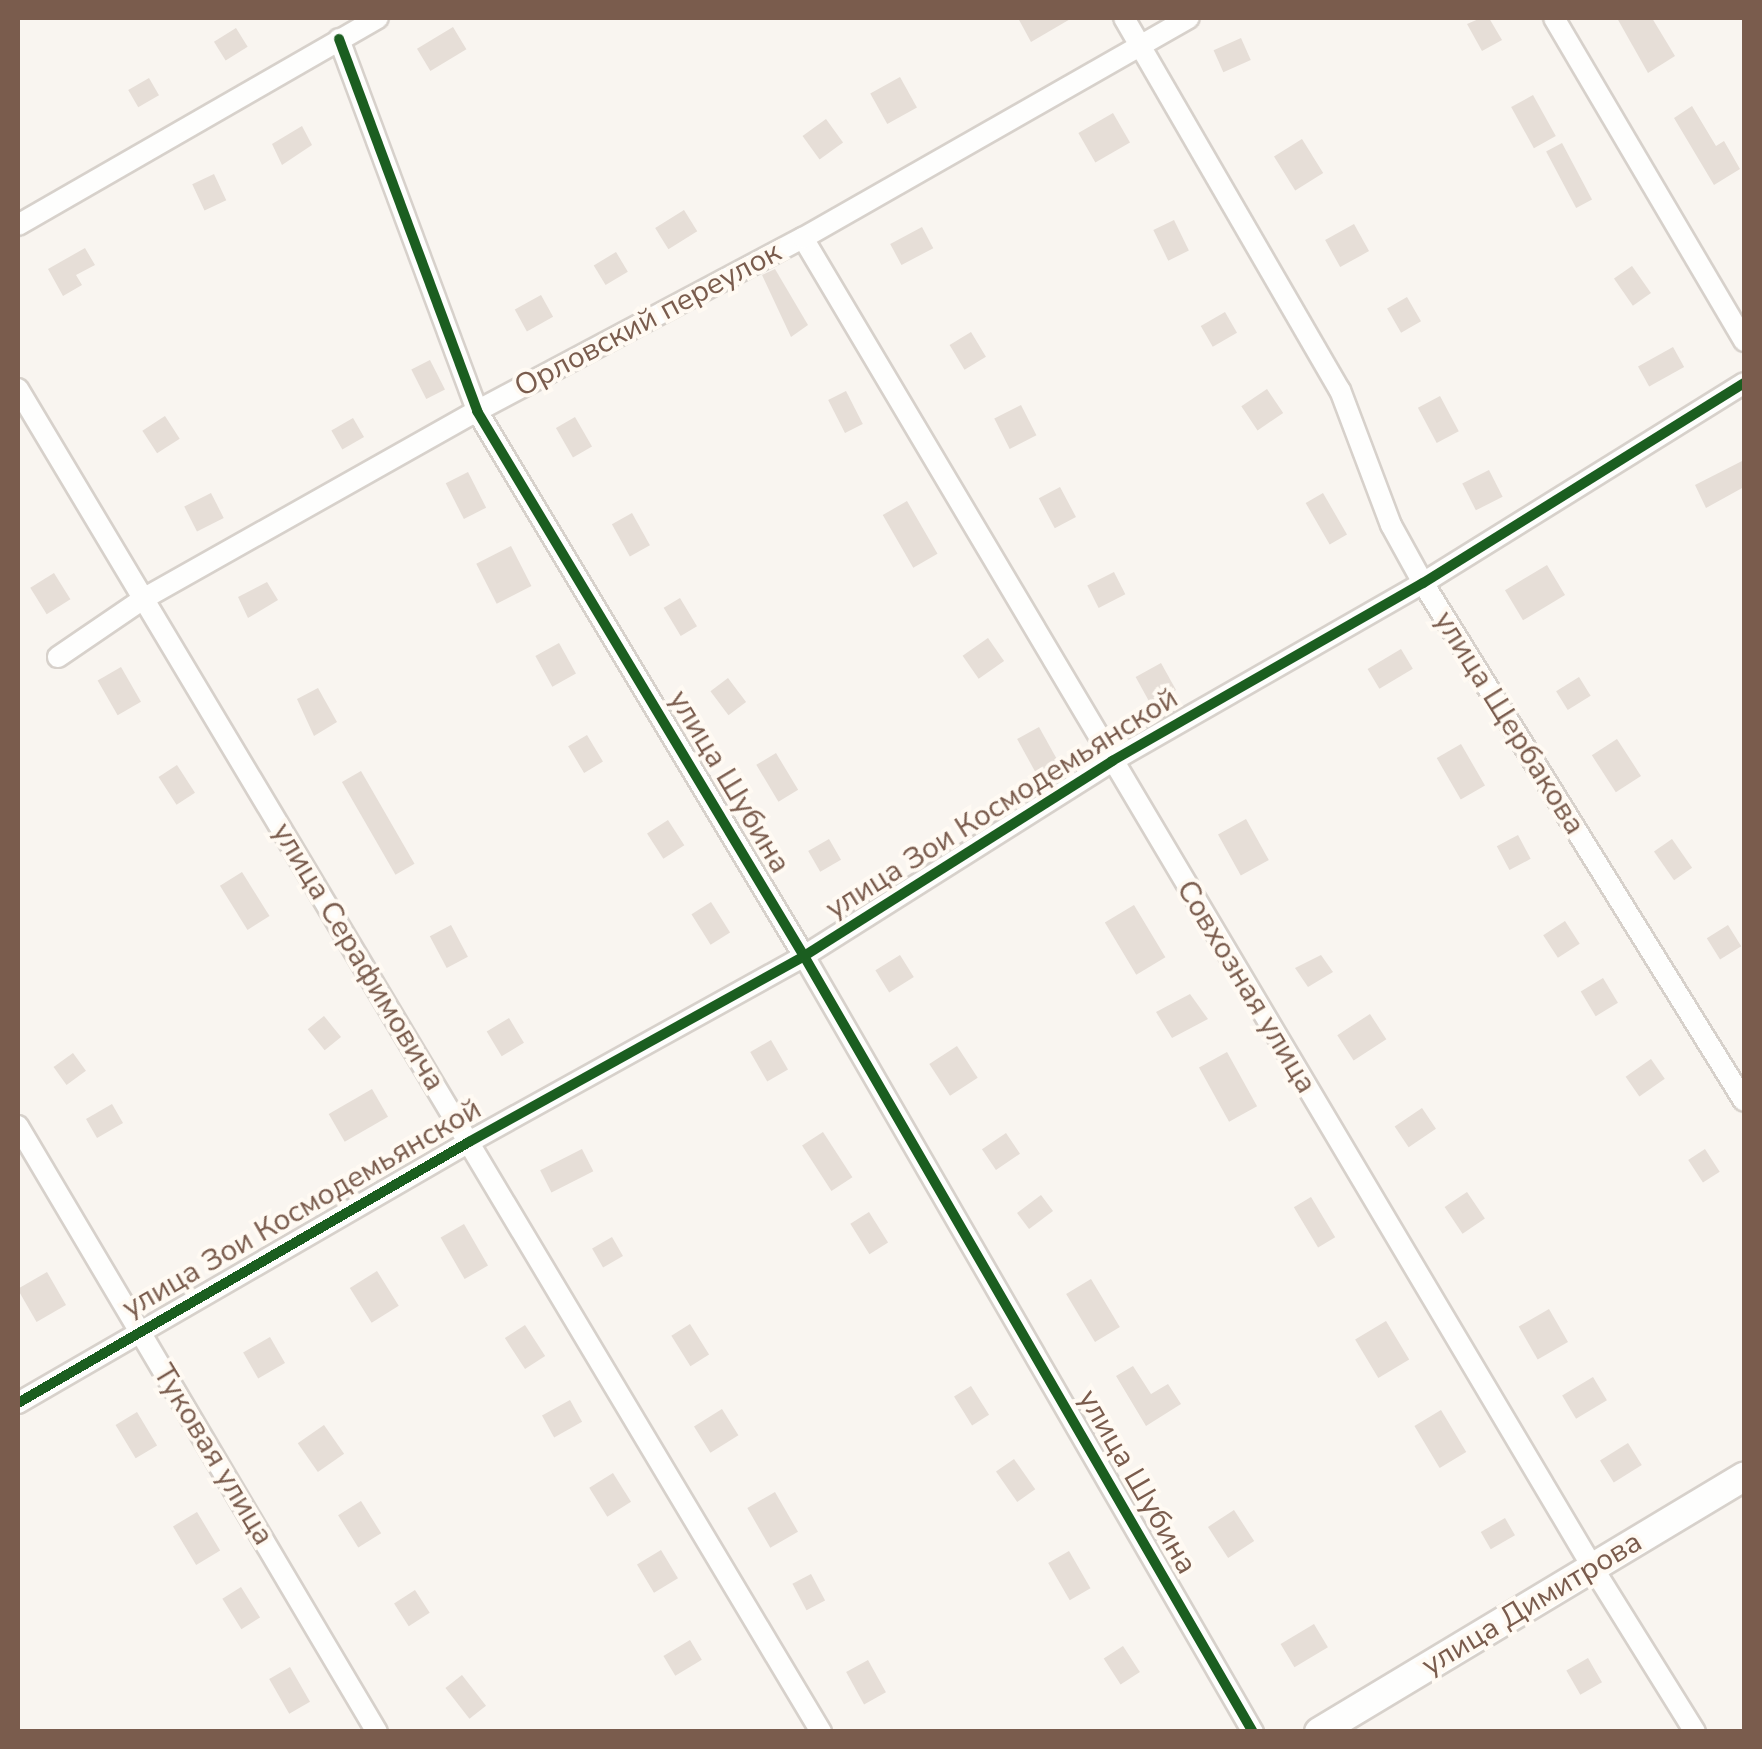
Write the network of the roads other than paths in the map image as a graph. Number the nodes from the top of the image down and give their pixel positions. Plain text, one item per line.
1 (378, 18) edge
2 (1124, 18) edge
3 (1189, 18) edge
4 (1554, 18) edge
5 (338, 39) junction
6 (1141, 46) junction
7 (18, 226) edge
8 (802, 238) junction
9 (1744, 341) edge
10 (1744, 384) edge
11 (18, 390) edge
12 (477, 411) junction
13 (1422, 582) junction
14 (143, 599) junction
15 (58, 657) dead end
16 (1112, 761) junction
17 (804, 956) junction
18 (1744, 1101) edge
19 (18, 1126) edge
20 (469, 1142) junction
21 (140, 1330) junction
22 (18, 1403) edge
23 (1744, 1477) edge
24 (1592, 1568) junction
25 (377, 1732) edge
26 (821, 1732) edge
27 (1253, 1732) edge
28 (1318, 1732) edge
29 (1696, 1732) edge

1 - 5 street
2 - 6 street, улица Щербакова
3 - 6 street, Орловский переулок
4 - 9 street
5 - 7 street
5 - 12 street, улица Шубина
6 - 8 street, Орловский переулок
6 - 13 street, улица Щербакова
8 - 12 street, Орловский переулок
8 - 16 street, Совхозная улица
10 - 13 street, улица Зои Космодемьянской
11 - 14 street, улица Серафимовича
12 - 14 street, Орловский переулок
12 - 17 street, улица Шубина
13 - 16 street, улица Зои Космодемьянской
13 - 18 street, улица Щербакова
14 - 15 street, Орловский переулок
14 - 20 street, улица Серафимовича
16 - 17 street, улица Зои Космодемьянской
16 - 24 street, Совхозная улица
17 - 20 street, улица Зои Космодемьянской
17 - 27 street, улица Шубина
19 - 21 street, Туковая улица
20 - 21 street, улица Зои Космодемьянской
20 - 26 street, улица Серафимовича
21 - 22 street, улица Зои Космодемьянской
21 - 25 street, Туковая улица
23 - 24 street, улица Димитрова
24 - 28 street, улица Димитрова
24 - 29 street, Совхозная улица

